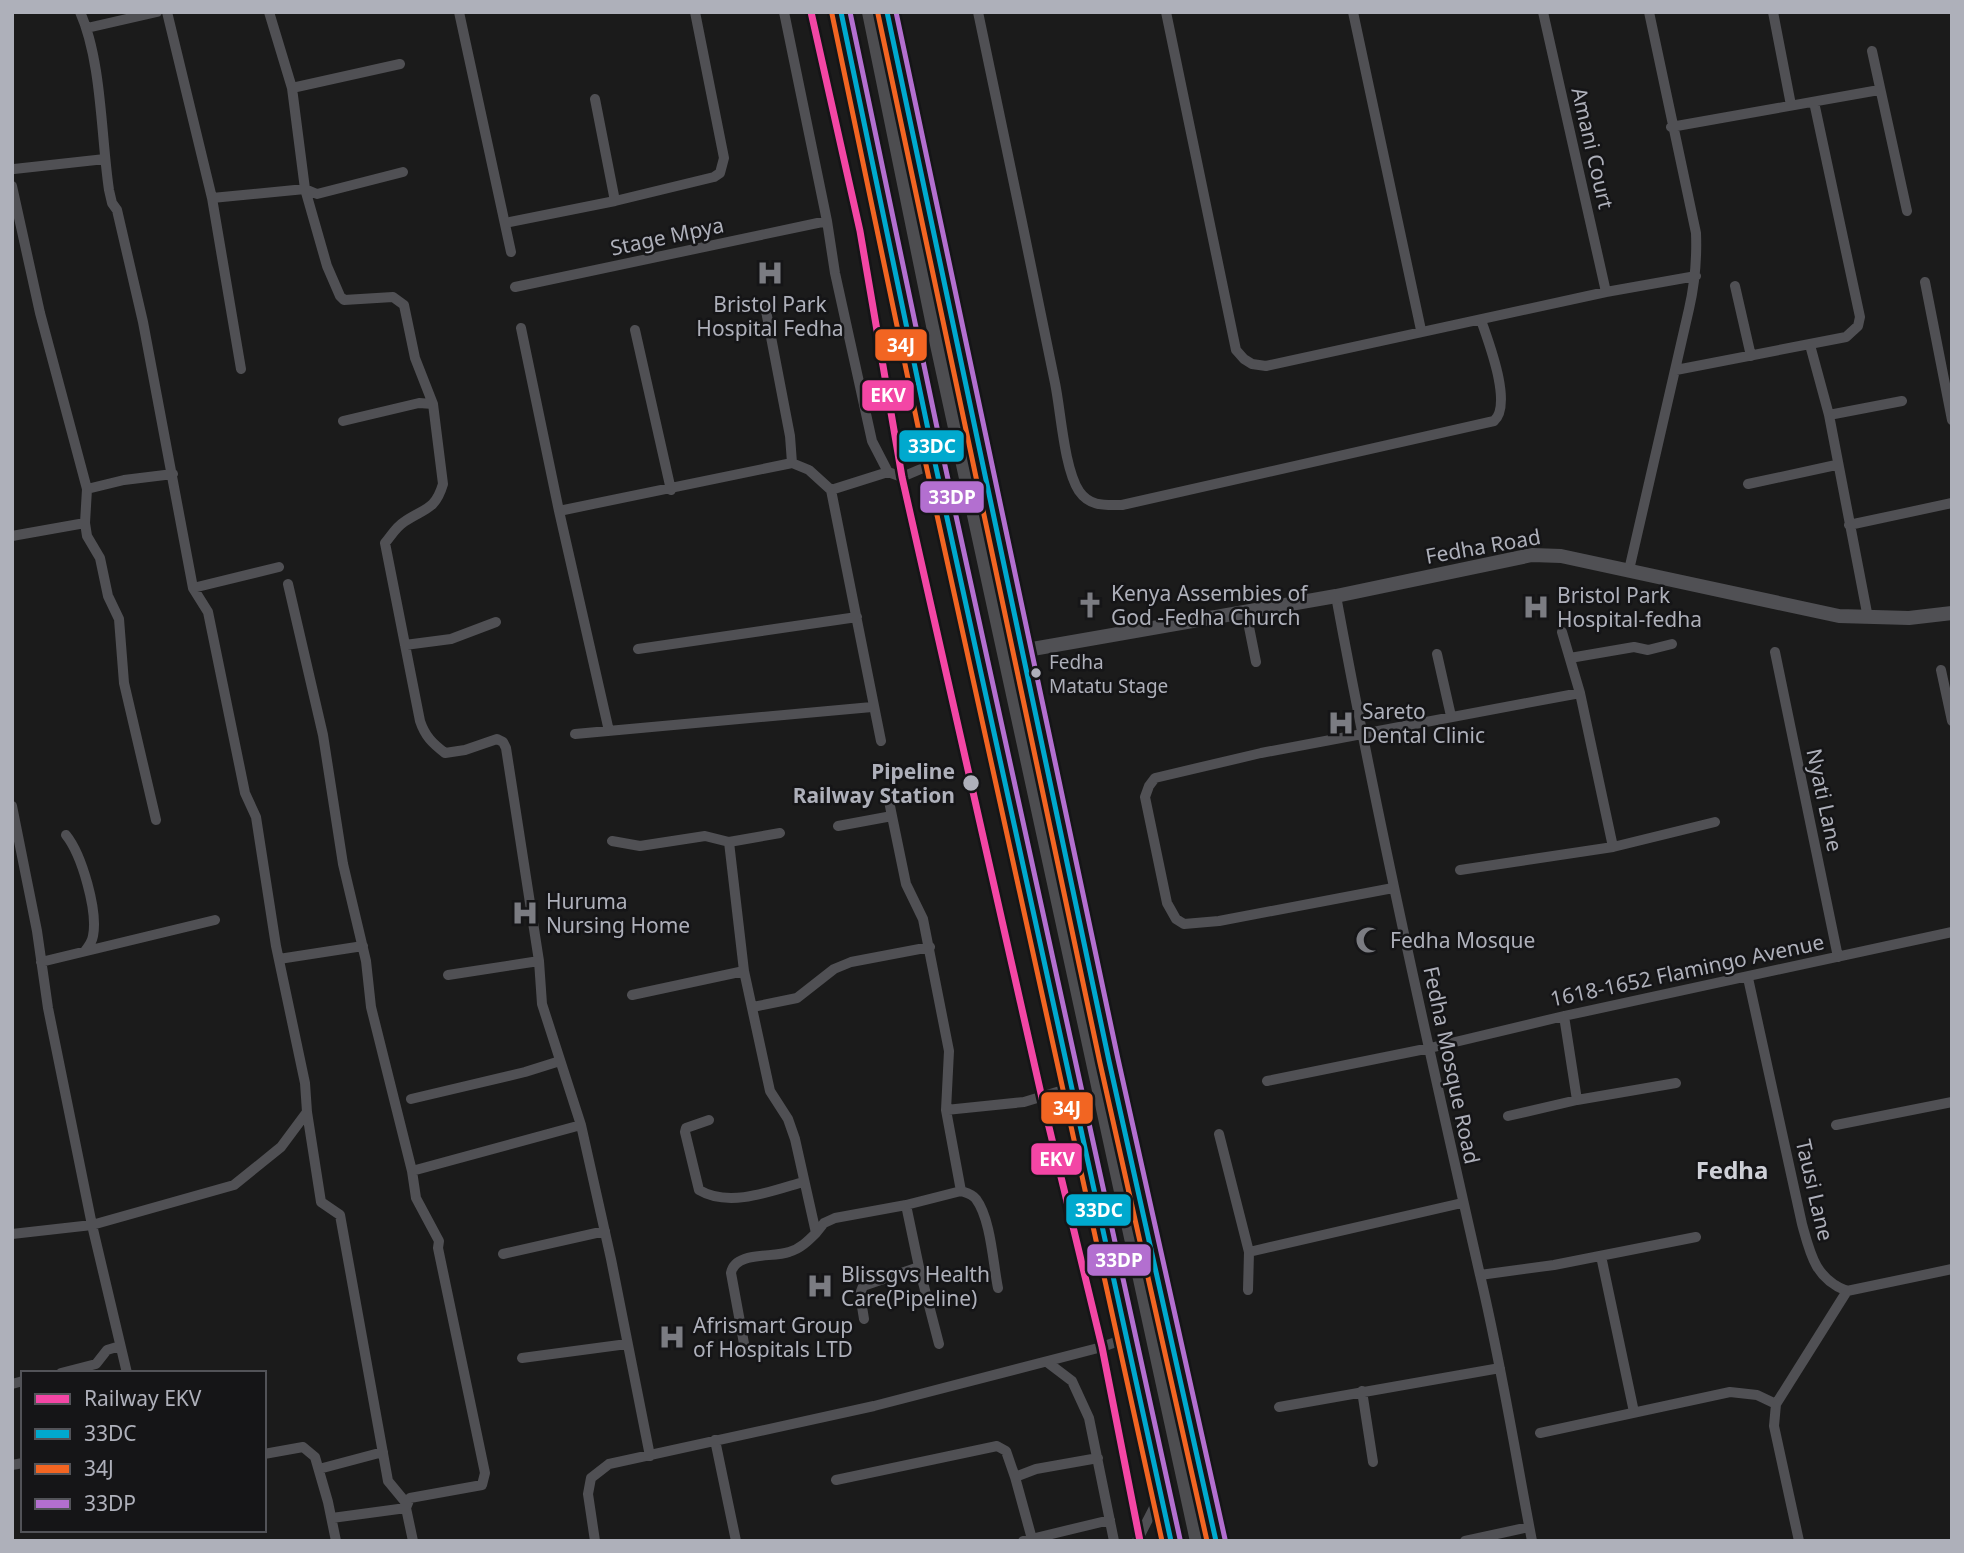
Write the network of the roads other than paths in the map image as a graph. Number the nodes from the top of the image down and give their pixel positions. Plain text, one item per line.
1 (80, 12) edge
2 (157, 12) edge
3 (167, 12) edge
4 (269, 12) edge
5 (459, 12) edge
6 (695, 12) edge
7 (784, 12) edge
8 (841, 12) edge
9 (871, 12) edge
10 (887, 12) edge
11 (978, 12) edge
12 (1166, 12) edge
13 (1353, 12) edge
14 (1543, 12) edge
15 (1649, 12) edge
16 (1773, 12) edge
17 (87, 28) junction
18 (1872, 51) dead end
19 (400, 64) dead end
20 (292, 88) junction
21 (1879, 90) junction
22 (596, 99) dead end
23 (1814, 102) junction
24 (1791, 105) junction
25 (1671, 127) junction
26 (105, 159) junction
27 (13, 165) edge
28 (403, 172) dead end
29 (12, 183) edge
30 (305, 189) junction
31 (212, 198) junction
32 (615, 201) junction
33 (1907, 211) dead end
34 (827, 221) junction
35 (505, 223) junction
36 (511, 252) dead end
37 (1696, 276) junction
38 (1925, 282) dead end
39 (1735, 286) dead end
40 (515, 287) dead end
41 (1606, 292) junction
42 (766, 311) dead end
43 (1482, 320) junction
44 (521, 328) dead end
45 (635, 330) dead end
46 (1421, 330) junction
47 (1810, 345) junction
48 (1751, 356) junction
49 (241, 369) dead end
50 (1676, 370) junction
51 (1902, 401) dead end
52 (433, 404) junction
53 (1829, 415) junction
54 (1952, 420) edge
55 (343, 421) dead end
56 (793, 463) junction
57 (934, 463) junction
58 (1836, 465) junction
59 (888, 472) junction
60 (173, 474) junction
61 (1748, 485) dead end
62 (87, 489) junction
63 (831, 489) junction
64 (671, 490) junction
65 (1952, 503) edge
66 (559, 511) junction
67 (85, 523) junction
68 (1849, 525) junction
69 (12, 536) edge
70 (279, 567) dead end
71 (1629, 570) junction
72 (288, 584) dead end
73 (193, 588) junction
74 (1336, 596) junction
75 (1245, 612) junction
76 (1952, 613) edge
77 (857, 617) junction
78 (1868, 618) junction
79 (496, 622) dead end
80 (1562, 632) dead end
81 (1672, 644) dead end
82 (405, 645) junction
83 (638, 649) dead end
84 (1021, 651) junction
85 (1775, 652) dead end
86 (1437, 654) dead end
87 (1570, 658) junction
88 (1256, 662) dead end
89 (1941, 670) dead end
90 (1580, 692) junction
91 (872, 707) junction
92 (1451, 716) junction
93 (1952, 722) edge
94 (609, 731) junction
95 (575, 734) dead end
96 (1361, 734) junction
97 (881, 741) dead end
98 (887, 791) dead end
99 (12, 806) edge
100 (892, 817) junction
101 (156, 820) dead end
102 (1715, 822) dead end
103 (838, 826) dead end
104 (780, 833) dead end
105 (66, 835) dead end
106 (612, 841) dead end
107 (729, 842) junction
108 (1613, 847) junction
109 (1460, 870) dead end
110 (1393, 888) junction
111 (215, 920) dead end
112 (1952, 932) edge
113 (363, 946) junction
114 (929, 947) junction
115 (85, 951) junction
116 (1838, 957) junction
117 (279, 959) junction
118 (539, 961) junction
119 (41, 962) junction
120 (1082, 966) junction
121 (744, 971) junction
122 (448, 975) dead end
123 (1748, 978) junction
124 (632, 995) dead end
125 (753, 1007) junction
126 (1564, 1016) junction
127 (1430, 1048) junction
128 (560, 1061) junction
129 (1268, 1082) dead end
130 (1676, 1083) dead end
131 (1070, 1088) junction
132 (411, 1099) dead end
133 (1577, 1100) junction
134 (1952, 1102) edge
135 (946, 1110) junction
136 (307, 1112) junction
137 (1508, 1116) dead end
138 (709, 1120) dead end
139 (581, 1125) junction
140 (1836, 1125) dead end
141 (1219, 1134) dead end
142 (412, 1171) junction
143 (803, 1182) junction
144 (961, 1191) junction
145 (1462, 1203) junction
146 (906, 1205) junction
147 (92, 1225) junction
148 (605, 1231) junction
149 (816, 1233) junction
150 (12, 1234) edge
151 (1696, 1237) dead end
152 (1249, 1252) junction
153 (503, 1254) dead end
154 (1601, 1256) junction
155 (919, 1267) junction
156 (1952, 1269) edge
157 (1480, 1275) junction
158 (998, 1288) dead end
159 (1248, 1290) dead end
160 (1847, 1291) junction
161 (864, 1319) dead end
162 (1127, 1338) junction
163 (627, 1344) junction
164 (939, 1344) dead end
165 (120, 1346) junction
166 (745, 1349) dead end
167 (523, 1357) dead end
168 (1046, 1362) junction
169 (97, 1368) edge
170 (1500, 1368) junction
171 (75, 1371) edge
172 (126, 1371) edge
173 (1362, 1391) junction
174 (1776, 1405) junction
175 (1279, 1407) dead end
176 (1634, 1412) junction
177 (1540, 1433) dead end
178 (715, 1440) junction
179 (383, 1452) junction
180 (266, 1454) edge
181 (650, 1457) junction
182 (1098, 1458) junction
183 (1373, 1462) dead end
184 (319, 1469) junction
185 (1015, 1476) junction
186 (836, 1480) dead end
187 (1161, 1494) junction
188 (406, 1506) junction
189 (332, 1518) junction
190 (1110, 1520) junction
191 (1529, 1527) junction
192 (1027, 1540) edge
193 (336, 1541) edge
194 (413, 1541) edge
195 (596, 1541) edge
196 (736, 1541) edge
197 (1114, 1541) edge
198 (1137, 1541) edge
199 (1171, 1541) edge
200 (1199, 1541) edge
201 (1216, 1541) edge
202 (1465, 1541) edge
203 (1532, 1541) edge
204 (1799, 1541) edge

1 - 17 street
2 - 17 street
3 - 31 street
4 - 20 street
5 - 35 street
6 - 32 street
7 - 34 street
8 - 57 main road
9 - 120 main road
10 - 84 main road
11 - 43 street
12 - 46 street
13 - 46 street
14 - 41 street, Amani Court
15 - 25 street
16 - 24 street
17 - 26 street
18 - 21 street
19 - 20 street
20 - 30 street
21 - 23 street
21 - 33 street
22 - 32 street
23 - 24 street
23 - 47 street
24 - 25 street
25 - 37 street
26 - 27 street
26 - 60 street
27 - 29 street
28 - 30 street
29 - 62 street
30 - 31 street
30 - 52 street
31 - 49 street
32 - 35 street
34 - 40 street, Stage Mpya
34 - 59 street
35 - 36 street
37 - 41 street
37 - 50 street
38 - 54 street
39 - 48 street
41 - 43 street
42 - 56 street
43 - 46 street
44 - 66 street
45 - 64 street
47 - 48 street
47 - 53 street
48 - 50 street
50 - 71 street
51 - 53 street
52 - 55 street
52 - 82 street
53 - 58 street
56 - 63 street
56 - 64 street
57 - 59 street
57 - 131 main road
58 - 61 street
58 - 68 street
59 - 63 street
60 - 62 street
60 - 73 street
62 - 67 street
63 - 77 street
64 - 66 street
65 - 68 street
66 - 94 street
67 - 69 street
67 - 101 street
68 - 78 street
70 - 73 street
71 - 74 street, Fedha Road
71 - 78 street, Fedha Road
72 - 113 street
73 - 117 street
74 - 75 street, Fedha Road
74 - 96 street, Fedha Mosque Road
75 - 84 street, Fedha Road
75 - 88 street
76 - 78 street, Fedha Road
77 - 83 street
77 - 91 street
79 - 82 street
80 - 87 street
81 - 87 street
82 - 118 street
84 - 120 main road
85 - 116 street, Nyati Lane
86 - 92 street
87 - 90 street
89 - 93 street
90 - 92 street
90 - 108 street
91 - 94 street
91 - 97 street
92 - 96 street
94 - 95 street
96 - 110 street, Fedha Mosque Road
96 - 110 street
98 - 100 street
99 - 119 street
100 - 103 street
100 - 114 street
102 - 108 street
104 - 107 street
105 - 115 street
106 - 107 street
107 - 121 street
108 - 109 street
110 - 127 street, Fedha Mosque Road
111 - 115 street
112 - 116 street, 1618-1652 Flamingo Avenue
113 - 117 street
113 - 142 street
114 - 125 street
114 - 135 street
115 - 119 street
116 - 123 street, 1618-1652 Flamingo Avenue
117 - 136 street
118 - 122 street
118 - 128 street
119 - 147 street
120 - 200 main road
120 - 201 main road
121 - 124 street
121 - 125 street
123 - 126 street, 1618-1652 Flamingo Avenue
123 - 160 street, Tausi Lane
125 - 143 street
126 - 127 street, 1618-1652 Flamingo Avenue
126 - 133 street
127 - 129 street, 1618-1652 Flamingo Avenue
127 - 145 street, Fedha Mosque Road
128 - 132 street
128 - 139 street
130 - 133 street
131 - 135 street
131 - 162 main road
133 - 137 street
134 - 140 street
135 - 144 street
136 - 147 street
136 - 179 street
138 - 143 street
139 - 142 street
139 - 148 street
141 - 152 street
142 - 188 street
143 - 149 street
144 - 146 street
144 - 158 street
145 - 152 street
145 - 157 street, Fedha Mosque Road
146 - 149 street
146 - 155 street
147 - 150 street
147 - 165 street
148 - 153 street
148 - 163 street
149 - 166 street
151 - 154 street
152 - 159 street
154 - 157 street
154 - 176 street
155 - 161 street
155 - 164 street
156 - 160 street
157 - 170 street, Fedha Mosque Road
160 - 174 street
162 - 168 street
162 - 187 main road
163 - 167 street
163 - 181 street
165 - 169 street
165 - 172 street
168 - 178 street
168 - 182 street
169 - 171 street
170 - 173 street
170 - 191 street, Fedha Mosque Road
173 - 175 street
173 - 183 street
174 - 176 street
174 - 204 street
176 - 177 street
178 - 181 street
178 - 196 street
179 - 184 street
179 - 188 street
180 - 184 street
181 - 195 street
182 - 185 street
182 - 190 street
184 - 189 street
185 - 186 street
185 - 192 street
187 - 198 street
187 - 199 main road
188 - 189 street
188 - 194 street
189 - 193 street
190 - 192 street
190 - 197 street
191 - 202 street
191 - 203 street, Fedha Mosque Road

